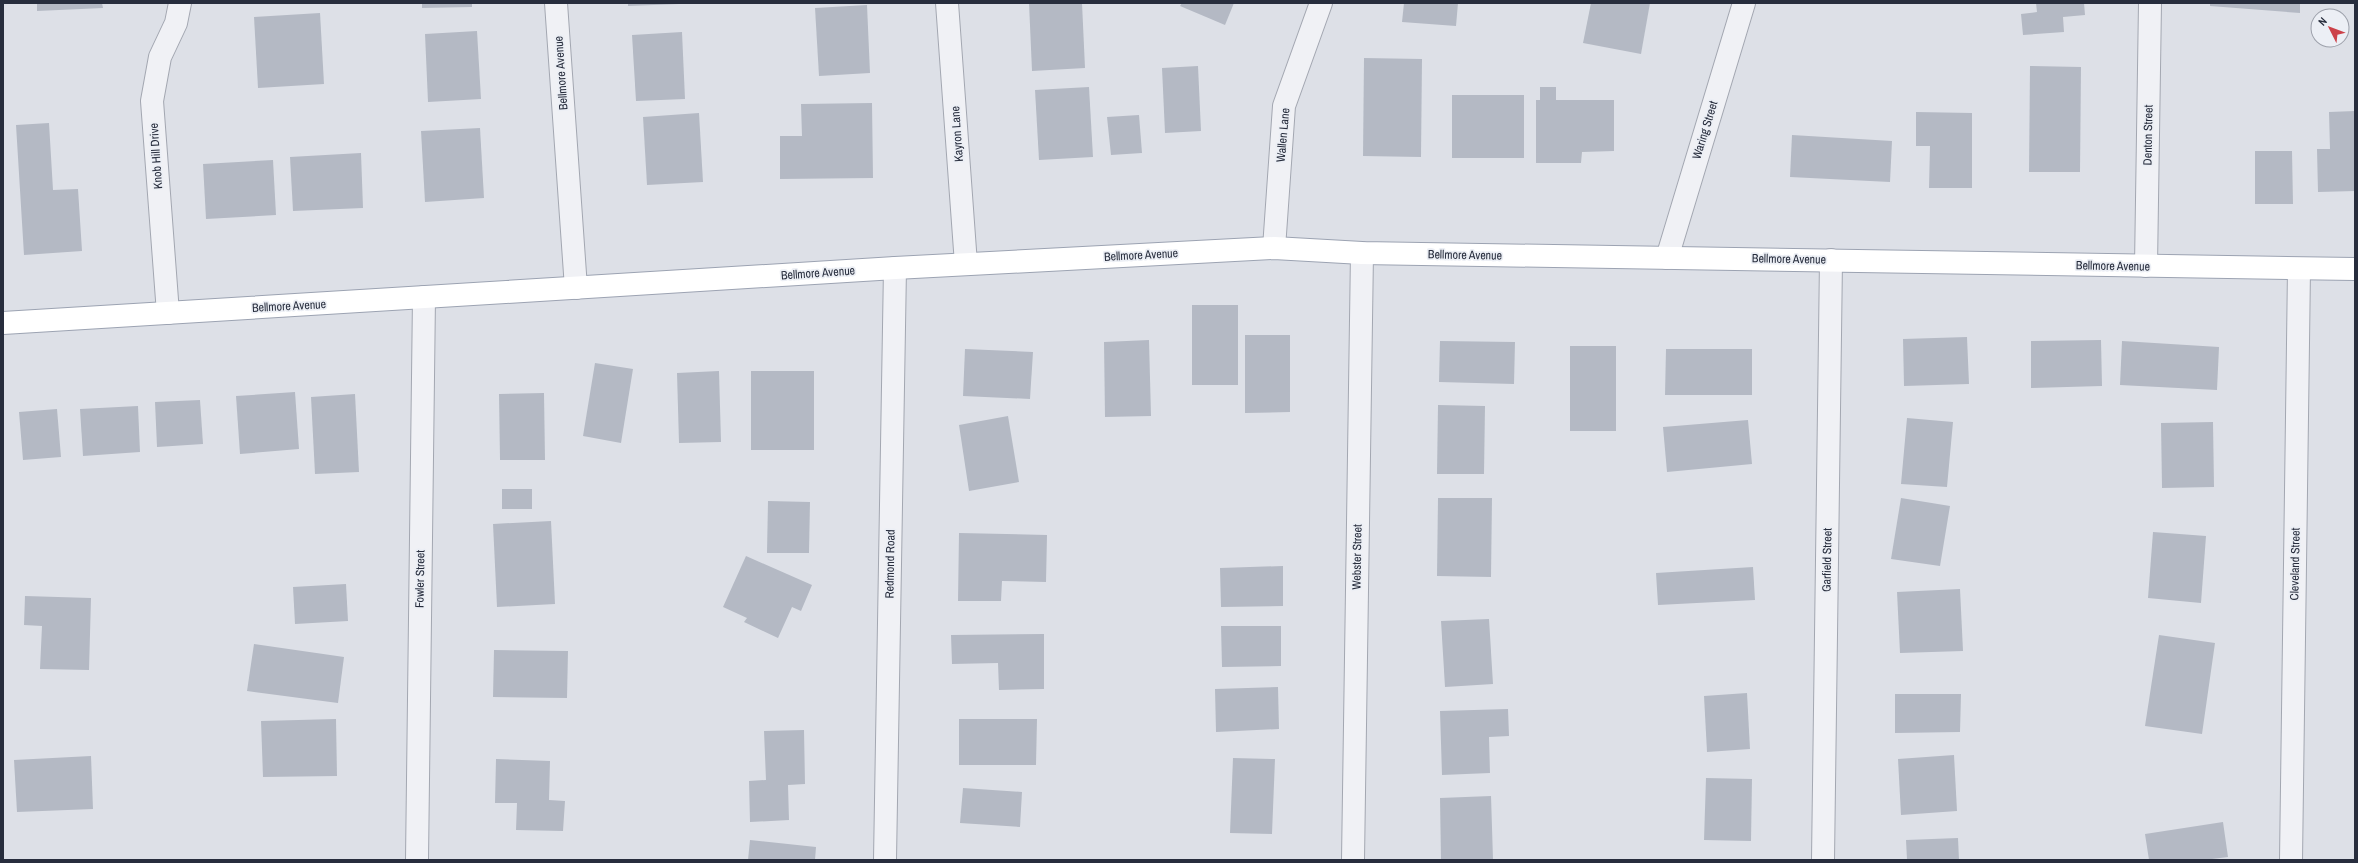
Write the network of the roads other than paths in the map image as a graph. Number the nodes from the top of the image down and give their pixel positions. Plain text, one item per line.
1 (180, 3) edge
2 (556, 3) edge
3 (948, 3) edge
4 (1321, 3) edge
5 (1744, 3) edge
6 (2150, 3) edge
7 (1274, 248) junction
8 (1362, 254) junction
9 (1667, 258) junction
10 (1831, 260) junction
11 (966, 264) junction
12 (2146, 266) junction
13 (895, 268) junction
14 (2299, 269) junction
15 (2355, 269) edge
16 (576, 288) junction
17 (424, 297) junction
18 (168, 313) junction
19 (3, 323) edge
20 (417, 860) edge
21 (885, 860) edge
22 (1353, 860) edge
23 (1822, 860) edge
24 (2291, 860) edge

1 - 18 street, Knob Hill Drive
2 - 16 street, Bellmore Avenue
3 - 11 street, Kayron Lane
4 - 7 street, Wallen Lane
5 - 9 street, Waring Street
6 - 12 street, Denton Street
7 - 8 main road, Bellmore Avenue
7 - 11 main road, Bellmore Avenue
8 - 9 main road, Bellmore Avenue
8 - 22 street, Webster Street
9 - 10 main road, Bellmore Avenue
10 - 12 main road, Bellmore Avenue
10 - 23 street, Garfield Street
11 - 13 main road, Bellmore Avenue
12 - 14 main road, Bellmore Avenue
13 - 16 main road, Bellmore Avenue
13 - 21 street, Redmond Road
14 - 15 main road, Bellmore Avenue
14 - 24 street, Cleveland Street
16 - 17 main road, Bellmore Avenue
17 - 18 main road, Bellmore Avenue
17 - 20 street, Fowler Street
18 - 19 main road, Bellmore Avenue

